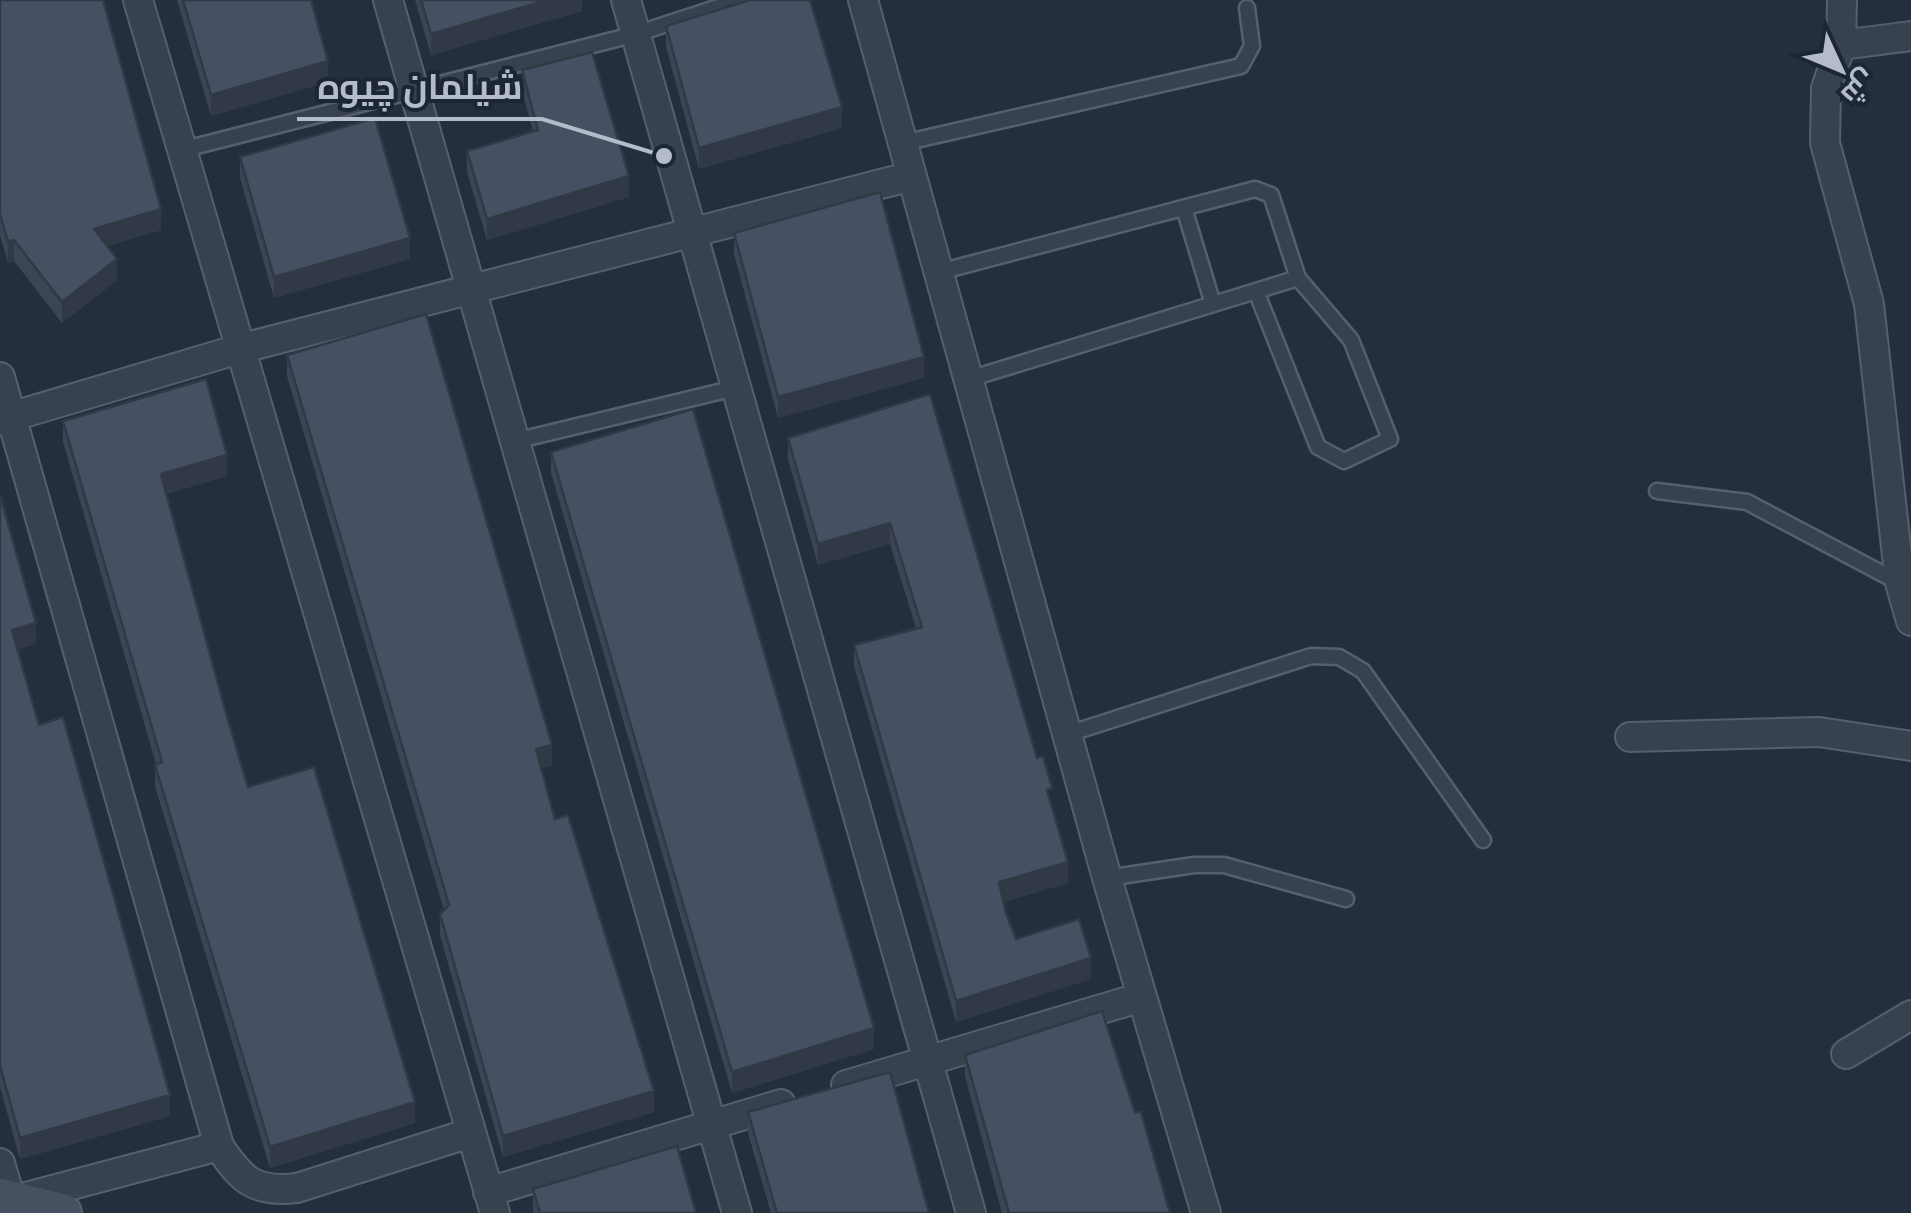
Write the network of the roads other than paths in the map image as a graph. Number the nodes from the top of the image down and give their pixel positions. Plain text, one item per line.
1 (138, 0) edge
2 (388, 0) edge
3 (626, 0) edge
4 (740, 0) edge
5 (863, 0) edge
6 (1842, 0) edge
7 (1247, 8) dead end
8 (636, 34) junction
9 (1911, 36) edge
10 (1840, 45) junction
11 (414, 91) junction
12 (903, 143) junction
13 (181, 150) junction
14 (912, 176) junction
15 (1184, 208) junction
16 (692, 232) junction
17 (939, 272) junction
18 (1298, 278) junction
19 (471, 289) junction
20 (1256, 291) junction
21 (1213, 304) junction
22 (238, 349) junction
23 (0, 377) edge
24 (969, 379) junction
25 (735, 388) junction
26 (6, 419) edge
27 (515, 441) junction
28 (1657, 492) dead end
29 (1900, 583) junction
30 (1911, 621) edge
31 (1068, 734) junction
32 (1630, 736) dead end
33 (1911, 746) edge
34 (1482, 840) dead end
35 (1107, 878) junction
36 (1346, 899) dead end
37 (1142, 996) junction
38 (1911, 1015) edge
39 (1846, 1054) dead end
40 (925, 1062) junction
41 (711, 1125) junction
42 (470, 1133) junction
43 (220, 1146) junction
44 (0, 1163) edge
45 (6, 1200) edge
46 (492, 1202) edge
47 (62, 1213) edge
48 (737, 1213) edge
49 (971, 1213) edge
50 (1206, 1213) edge

1 - 13 street
2 - 11 street
3 - 8 street
4 - 8 lane
5 - 12 street
6 - 10 street
7 - 12 lane
8 - 11 lane
8 - 16 street
9 - 10 street
10 - 29 street
11 - 13 lane
11 - 19 street
12 - 14 street
13 - 22 street
14 - 16 street
14 - 17 street
15 - 17 lane
15 - 18 lane
15 - 21 lane
16 - 19 street
16 - 25 street
17 - 24 street
18 - 20 lane
18 - 20 lane
19 - 22 street
19 - 27 street
20 - 21 lane
21 - 24 lane
22 - 26 street
22 - 42 street
23 - 26 street
24 - 31 street
25 - 27 lane
25 - 40 street
26 - 43 street
27 - 41 street
28 - 29 lane
29 - 30 street
31 - 34 lane
31 - 35 street
32 - 33 street
35 - 36 lane
35 - 37 street
37 - 40 street
37 - 50 street
38 - 39 street
40 - 41 street
40 - 49 street
41 - 46 street
41 - 48 street
42 - 43 street
42 - 46 street
43 - 45 street
44 - 45 street
45 - 47 street

